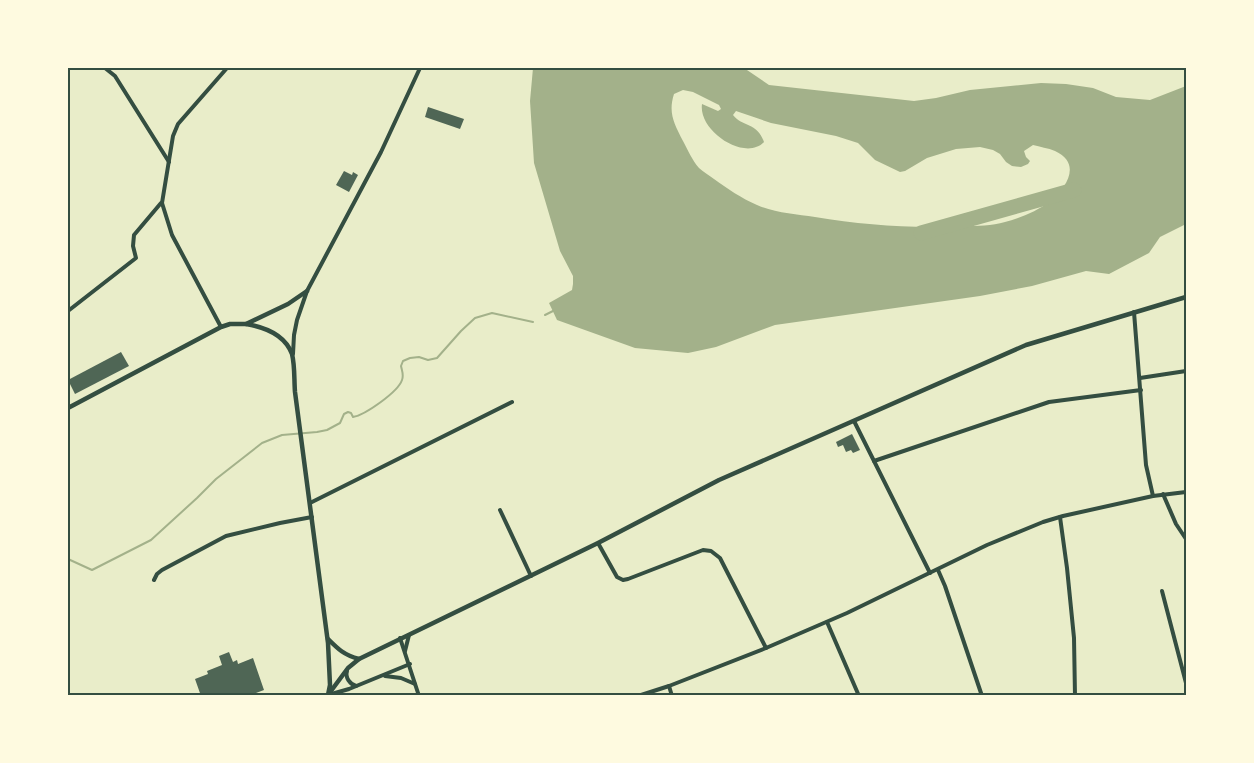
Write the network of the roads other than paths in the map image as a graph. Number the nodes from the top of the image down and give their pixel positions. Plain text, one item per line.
1 (105, 68) edge
2 (227, 68) edge
3 (420, 68) edge
4 (169, 162) junction
5 (162, 203) junction
6 (307, 291) junction
7 (1186, 297) edge
8 (68, 311) edge
9 (1134, 312) junction
10 (246, 324) junction
11 (221, 327) junction
12 (293, 360) junction
13 (1186, 371) edge
14 (1140, 378) junction
15 (1141, 390) junction
16 (512, 402) dead end
17 (68, 408) edge
18 (854, 421) junction
19 (874, 461) junction
20 (1186, 492) edge
21 (1163, 494) junction
22 (1153, 496) junction
23 (310, 503) junction
24 (500, 510) dead end
25 (312, 517) junction
26 (1060, 517) junction
27 (1186, 539) edge
28 (598, 543) junction
29 (938, 570) junction
30 (930, 573) junction
31 (531, 576) junction
32 (154, 580) dead end
33 (1162, 591) dead end
34 (827, 622) junction
35 (410, 635) junction
36 (400, 638) junction
37 (328, 639) junction
38 (766, 648) junction
39 (405, 652) junction
40 (358, 659) junction
41 (410, 664) junction
42 (348, 668) junction
43 (383, 676) junction
44 (1186, 683) edge
45 (416, 685) junction
46 (356, 686) junction
47 (669, 686) junction
48 (326, 695) edge
49 (419, 696) edge
50 (638, 696) edge
51 (672, 696) edge
52 (859, 696) edge
53 (982, 696) edge
54 (1075, 696) edge

1 - 4 street
2 - 4 street
3 - 6 street
4 - 5 street
5 - 8 street
5 - 11 street
6 - 10 main road
6 - 12 street
7 - 9 main road
9 - 14 street
9 - 18 main road
10 - 11 main road
10 - 12 main road
11 - 17 main road
12 - 23 main road
13 - 14 street
14 - 15 street
15 - 19 street
15 - 22 street
16 - 23 street
18 - 19 street
18 - 28 main road
19 - 30 street
20 - 21 street
21 - 22 street
21 - 27 street
22 - 26 street
23 - 25 main road
24 - 31 street
25 - 32 street
25 - 37 main road
26 - 29 street
26 - 54 street
28 - 31 main road
28 - 38 street
29 - 30 street
29 - 53 street
30 - 34 street
31 - 35 main road
33 - 44 street
34 - 38 street
34 - 52 street
35 - 36 main road
35 - 39 street
36 - 39 street
36 - 40 main road
37 - 40 main road
37 - 48 main road
38 - 47 street
39 - 41 street
40 - 42 main road
41 - 43 street
41 - 45 street
42 - 46 street
42 - 48 main road
43 - 45 street
43 - 46 street
45 - 49 street
46 - 48 street
47 - 50 street
47 - 51 street

